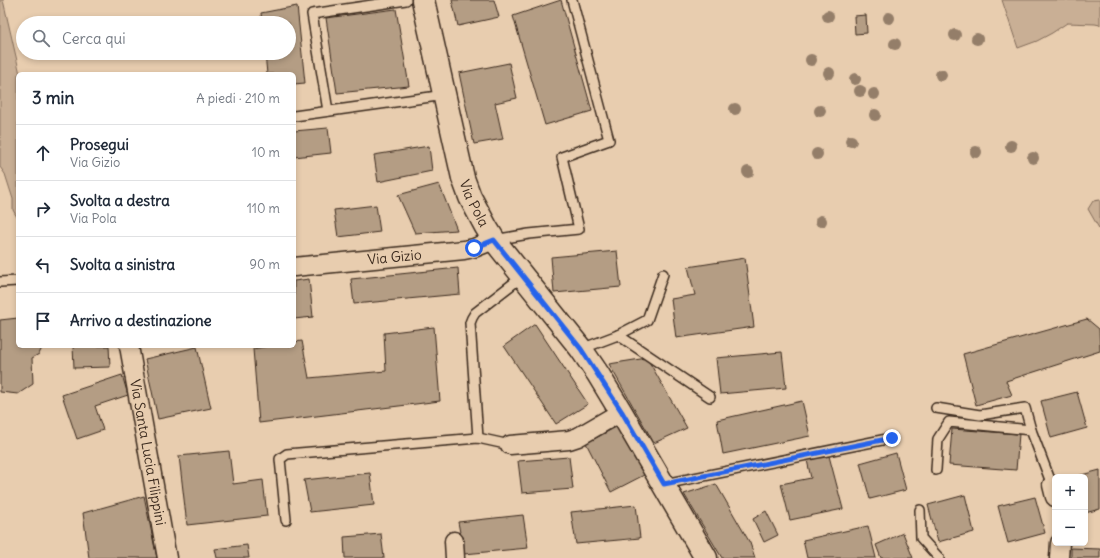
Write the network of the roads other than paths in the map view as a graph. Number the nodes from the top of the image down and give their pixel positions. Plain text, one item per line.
1 (406, 0) edge
2 (422, 0) edge
3 (572, 0) edge
4 (445, 95) junction
5 (328, 111) junction
6 (296, 116) edge
7 (494, 240) junction
8 (296, 267) edge
9 (663, 274) dead end
10 (523, 276) junction
11 (16, 281) edge
12 (0, 282) edge
13 (618, 335) junction
14 (129, 348) edge
15 (581, 349) junction
16 (710, 397) dead end
17 (936, 408) dead end
18 (622, 412) junction
19 (1032, 430) junction
20 (478, 438) junction
21 (892, 438) dead end
22 (510, 445) joint
23 (936, 470) dead end
24 (664, 484) junction
25 (1052, 485) edge
26 (920, 510) dead end
27 (286, 520) dead end
28 (1060, 546) edge
29 (167, 558) edge
30 (706, 558) edge
31 (939, 558) edge
32 (1059, 558) edge

1 - 5 lane
2 - 4 street, Via Pola
3 - 7 lane
4 - 5 lane
4 - 7 street, Via Pola
5 - 6 lane
7 - 8 street, Via Gizio
7 - 10 street, Via Pola
9 - 13 lane
10 - 15 street, Via Pola
10 - 20 lane
11 - 12 lane
13 - 15 lane
13 - 16 lane
14 - 29 street, Via Santa Lucia Filippini
15 - 18 street, Via Pola
17 - 19 lane
18 - 22 street
18 - 24 street, Via Pola
19 - 23 lane
19 - 25 lane
20 - 22 lane
20 - 27 lane
21 - 24 lane
24 - 30 street, Via Pola
26 - 31 lane
28 - 32 street

